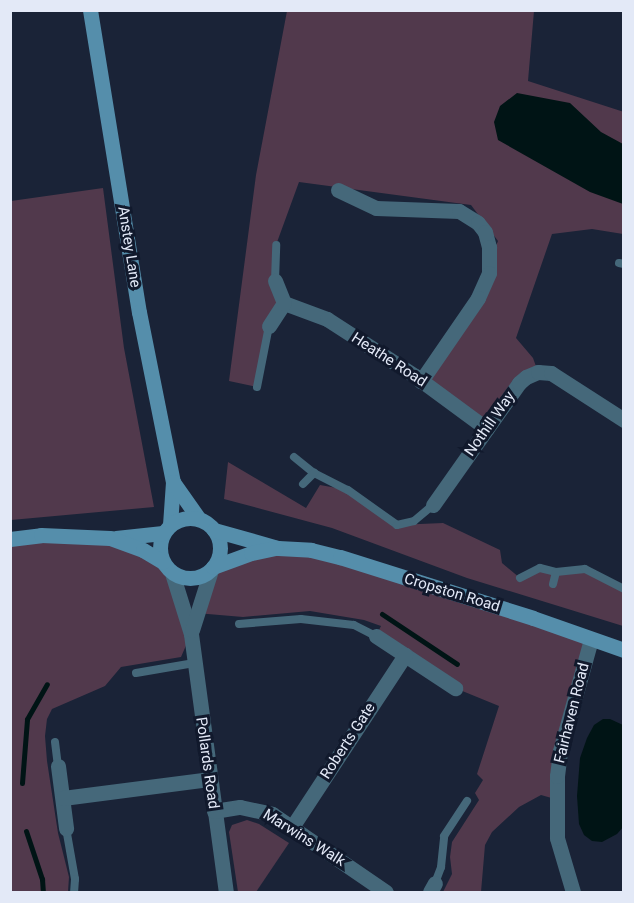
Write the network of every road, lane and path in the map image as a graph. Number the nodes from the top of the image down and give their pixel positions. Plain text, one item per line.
1 (90, 10) edge
2 (338, 190) dead end
3 (276, 245) dead end
4 (275, 281) joint
5 (284, 303) junction
6 (269, 326) joint
7 (421, 381) junction
8 (257, 387) dead end
9 (624, 420) edge
10 (487, 429) junction
11 (294, 457) dead end
12 (314, 473) junction
13 (173, 482) junction
14 (303, 484) dead end
15 (433, 505) joint
16 (199, 519) junction
17 (166, 529) junction
18 (214, 530) junction
19 (110, 538) junction
20 (10, 539) edge
21 (278, 548) junction
22 (167, 567) junction
23 (212, 568) junction
24 (556, 572) junction
25 (520, 578) dead end
26 (553, 584) dead end
27 (624, 589) edge
28 (240, 624) dead end
29 (191, 634) junction
30 (376, 636) joint
31 (591, 639) junction
32 (624, 650) edge
33 (405, 655) junction
34 (194, 663) junction
35 (136, 673) dead end
36 (455, 688) dead end
37 (55, 742) dead end
38 (58, 766) joint
39 (209, 779) junction
40 (63, 798) junction
41 (467, 801) dead end
42 (214, 811) junction
43 (292, 827) junction
44 (66, 828) joint
45 (432, 888) edge
46 (74, 892) edge
47 (226, 892) edge
48 (386, 892) edge
49 (573, 892) edge

1 - 13 street, Anstey Lane
2 - 7 street
3 - 4 lane
4 - 5 street
5 - 6 street
5 - 7 street, Heathe Road
6 - 8 lane
7 - 10 street, Heathe Road
9 - 10 street, Nothill Way
10 - 15 street, Nothill Way
11 - 12 lane
12 - 14 lane
12 - 15 lane
13 - 16 street, Anstey Lane
13 - 17 street, Anstey Lane
16 - 17 street, Cropston Road
16 - 18 street, Cropston Road
17 - 19 street, Cropston Road
17 - 22 street
18 - 21 street, Cropston Road
18 - 23 street
19 - 20 street, Cropston Road
19 - 22 street, Cropston Road
21 - 23 street, Cropston Road
21 - 31 street, Cropston Road
22 - 23 street, Cropston Road
22 - 29 street, Pollards Road
23 - 29 street, Pollards Road
24 - 25 lane
24 - 26 lane
24 - 27 lane
28 - 30 lane
29 - 34 street, Pollards Road
30 - 33 street
31 - 32 street, Cropston Road
31 - 49 street, Fairhaven Road
33 - 36 street
33 - 43 street, Roberts Gate
34 - 35 lane
34 - 39 street, Pollards Road
37 - 38 lane
38 - 40 street
39 - 40 street
39 - 42 street, Pollards Road
40 - 44 street
41 - 45 lane
42 - 43 street, Marwins Walk
42 - 47 street, Pollards Road
43 - 48 street, Marwins Walk
44 - 46 lane

